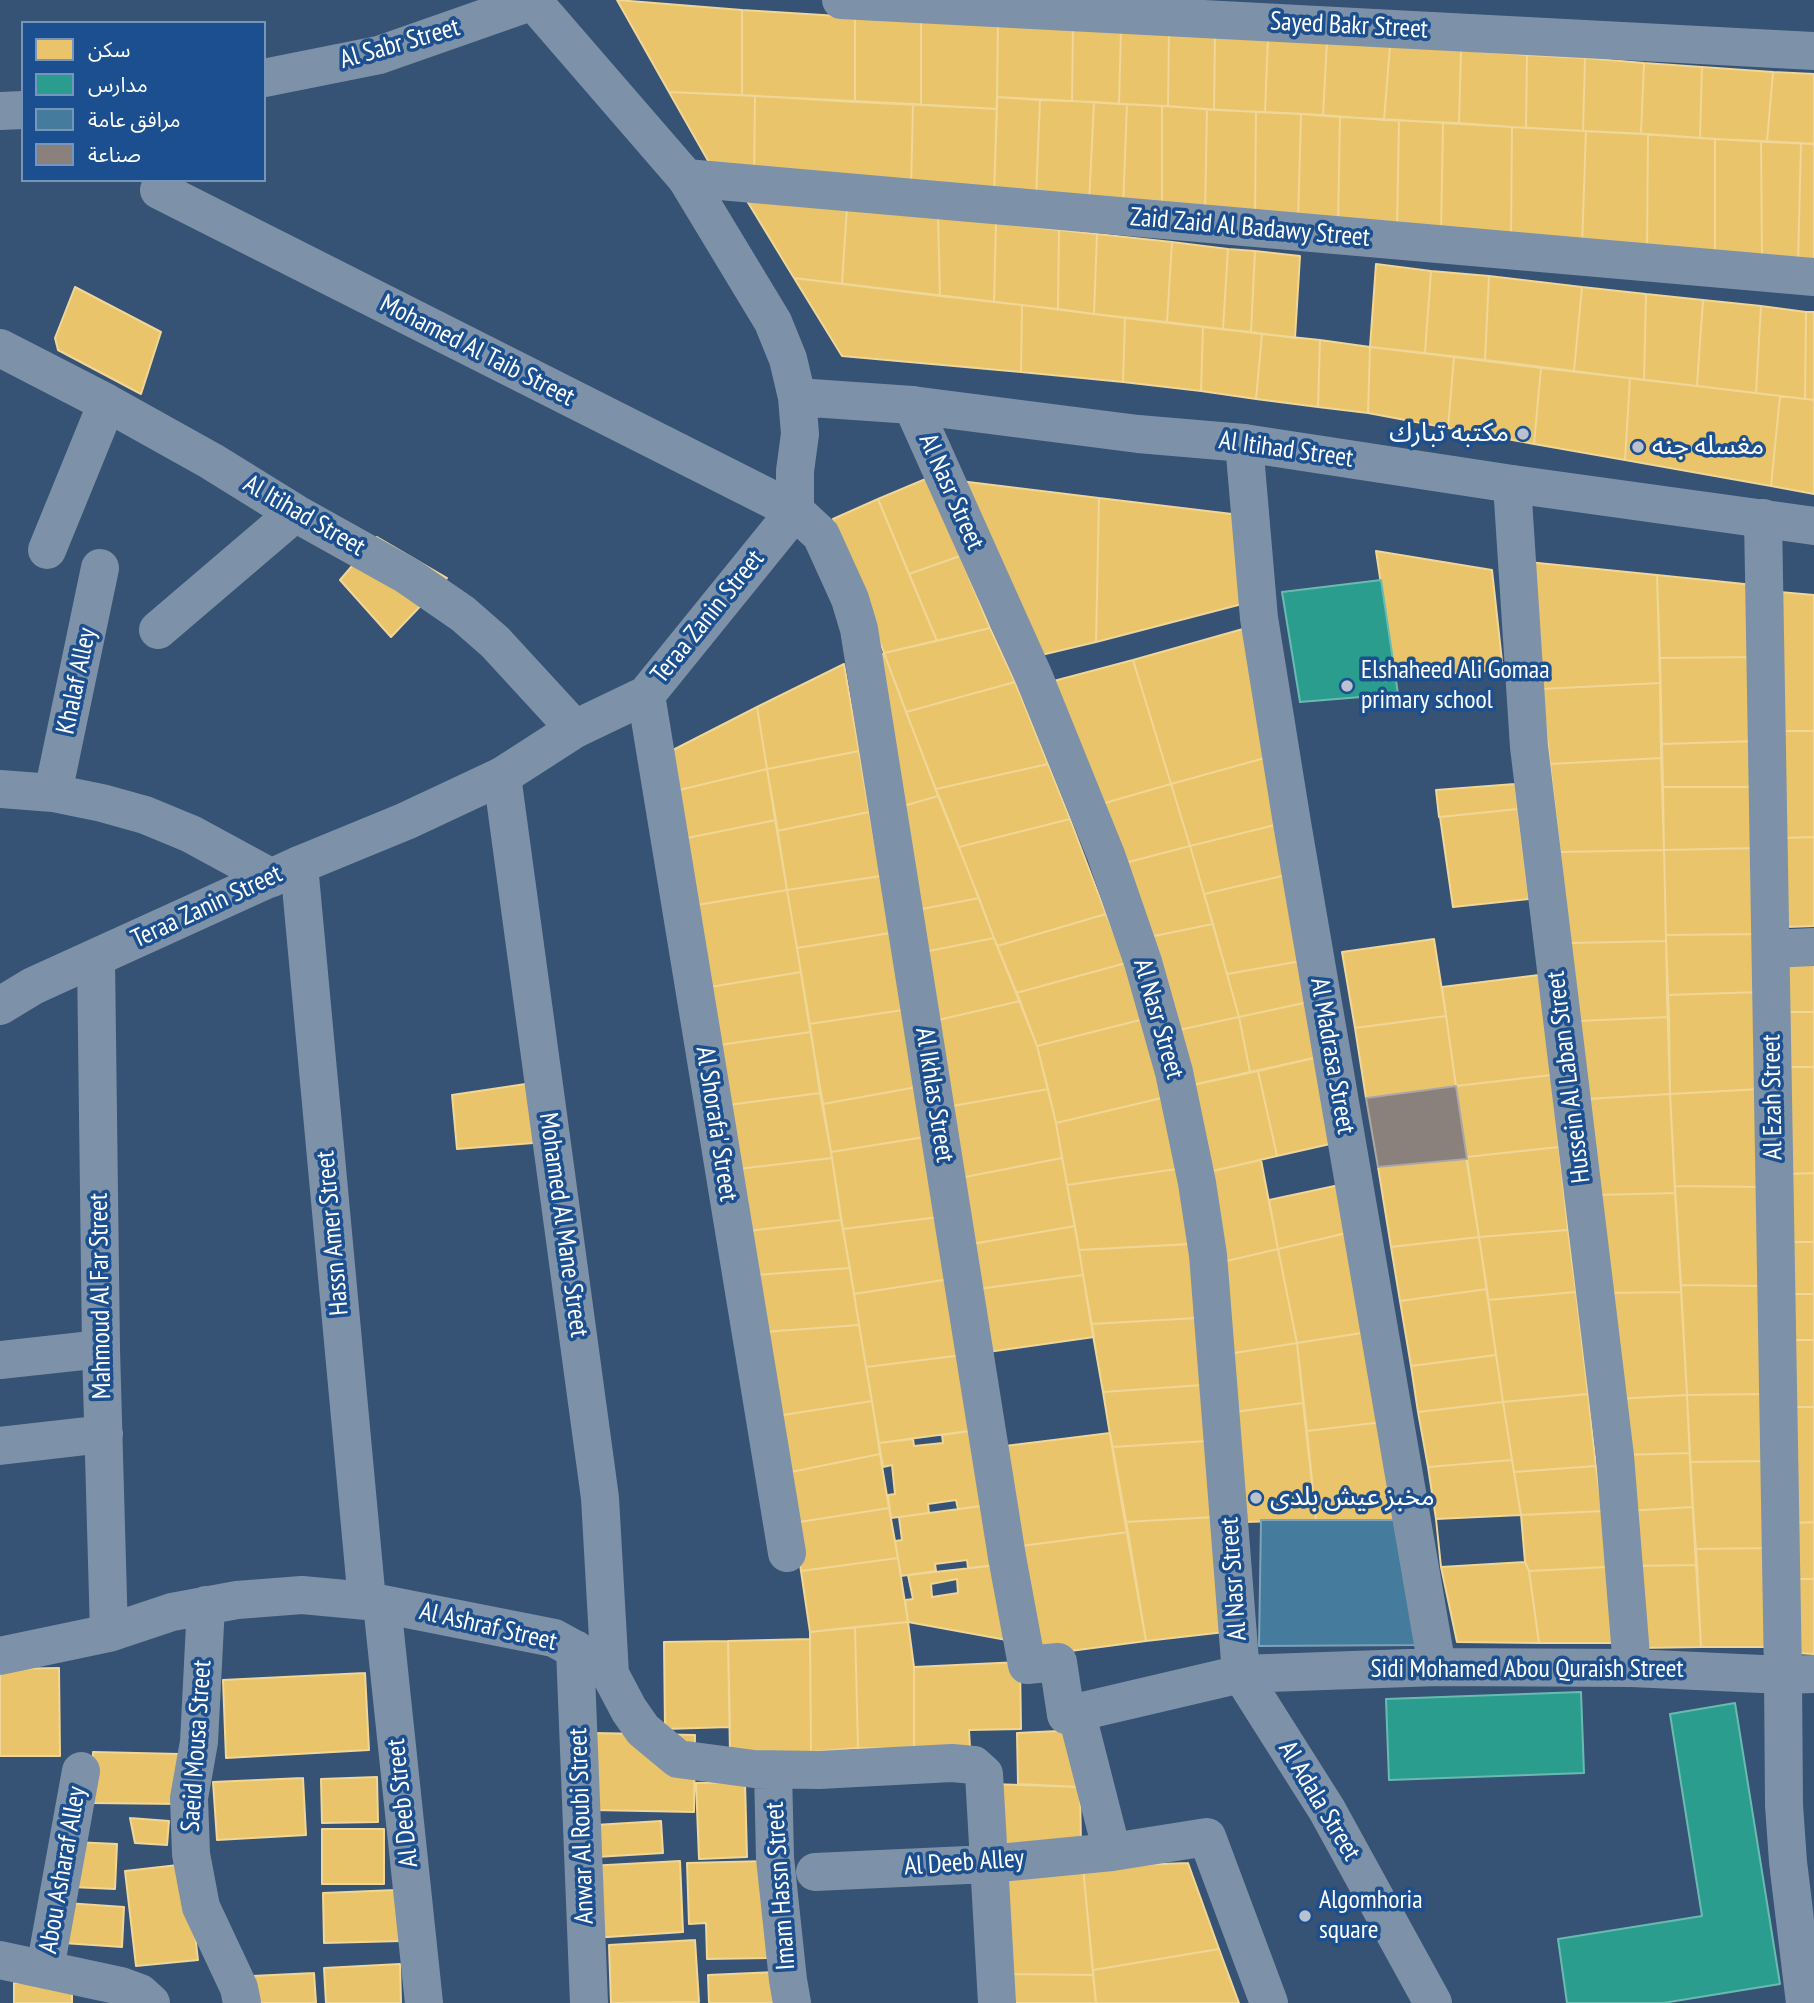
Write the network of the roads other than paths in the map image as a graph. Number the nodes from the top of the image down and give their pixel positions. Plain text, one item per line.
1 (841, 0) edge
2 (533, 1) edge
3 (1814, 51) edge
4 (266, 78) edge
5 (21, 110) edge
6 (0, 111) edge
7 (686, 178) junction
8 (159, 190) dead end
9 (1814, 277) edge
10 (0, 348) edge
11 (797, 397) junction
12 (107, 403) junction
13 (912, 405) junction
14 (1244, 443) junction
15 (1512, 484) junction
16 (795, 511) junction
17 (295, 513) junction
18 (1763, 518) junction
19 (1814, 526) edge
20 (47, 550) dead end
21 (100, 568) dead end
22 (158, 630) dead end
23 (646, 695) junction
24 (575, 729) junction
25 (502, 776) junction
26 (0, 789) edge
27 (53, 793) junction
28 (285, 871) junction
29 (1814, 947) edge
30 (1771, 949) junction
31 (96, 959) junction
32 (16, 984) edge
33 (0, 1006) edge
34 (101, 1349) junction
35 (0, 1360) edge
36 (104, 1434) junction
37 (0, 1446) edge
38 (787, 1553) dead end
39 (375, 1603) junction
40 (206, 1605) junction
41 (109, 1633) junction
42 (575, 1649) junction
43 (0, 1656) edge
44 (1437, 1667) junction
45 (1632, 1668) junction
46 (610, 1674) junction
47 (1241, 1674) junction
48 (1799, 1675) edge
49 (1076, 1711) junction
50 (773, 1770) junction
51 (81, 1771) dead end
52 (1112, 1852) junction
53 (989, 1864) junction
54 (815, 1872) dead end
55 (0, 1960) edge
56 (45, 1969) junction
57 (151, 2003) edge
58 (242, 2003) edge
59 (424, 2003) edge
60 (589, 2003) edge
61 (792, 2003) edge
62 (997, 2003) edge
63 (1269, 2003) edge
64 (1433, 2003) edge
65 (1805, 2003) edge

1 - 3 street, Sayed Bakr Street
2 - 4 street, Al Sabr Street
2 - 7 street
5 - 6 street
7 - 9 street, Zaid Zaid Al Badawy Street
7 - 11 street
8 - 16 street, Mohamed Al Taib Street
10 - 12 street, Al Itihad Street
11 - 13 street, Al Itihad Street
11 - 16 street
12 - 17 street, Al Itihad Street
12 - 20 street
13 - 14 street, Al Itihad Street
13 - 47 street, Al Nasr Street
14 - 15 street, Al Itihad Street
14 - 44 street, Al Madrasa Street
15 - 18 street, Al Itihad Street
15 - 45 street, Hussein Al Laban Street
16 - 23 street, Teraa Zanin Street
16 - 49 street, Al Ikhlas Street
17 - 22 street
17 - 24 street, Al Itihad Street
18 - 19 street, Al Itihad Street
18 - 30 street, Al Ezah Street
21 - 27 street, Khalaf Alley
23 - 24 street, Teraa Zanin Street
23 - 38 street, Al Shorafa' Street
24 - 25 street, Teraa Zanin Street
25 - 28 street, Teraa Zanin Street
25 - 46 street, Mohamed Al Mane Street
26 - 27 street
27 - 28 street
28 - 31 street, Teraa Zanin Street
28 - 39 street, Hassn Amer Street
29 - 30 street
30 - 48 street, Al Ezah Street
31 - 32 street, Teraa Zanin Street
31 - 34 street, Mahmoud Al Far Street
32 - 33 street, Teraa Zanin Street
34 - 35 street
34 - 36 street, Mahmoud Al Far Street
36 - 37 street
36 - 41 street, Mahmoud Al Far Street
39 - 40 street, Al Ashraf Street
39 - 42 street, Al Ashraf Street
39 - 59 street, Al Deeb Street
40 - 41 street, Al Ashraf Street
40 - 58 street, Saeid Mousa Street
41 - 43 street, Al Ashraf Street
42 - 46 street, Al Ashraf Street
42 - 60 street, Anwar Al Roubi Street
44 - 45 street, Sidi Mohamed Abou Quraish Street
44 - 47 street, Sidi Mohamed Abou Quraish Street
45 - 48 street, Sidi Mohamed Abou Quraish Street
46 - 50 street, Al Ashraf Street
47 - 49 street
47 - 64 street, Al Adala Street
48 - 65 street, Al Ezah Street
49 - 52 street
50 - 53 street, Al Ashraf Street
50 - 61 street, Imam Hassn Street
51 - 56 street, Abou Asharaf Alley
52 - 53 street, Al Deeb Alley
52 - 63 street, Al Deeb Alley
53 - 54 street, Al Deeb Alley
53 - 62 street
55 - 56 street
56 - 57 street

